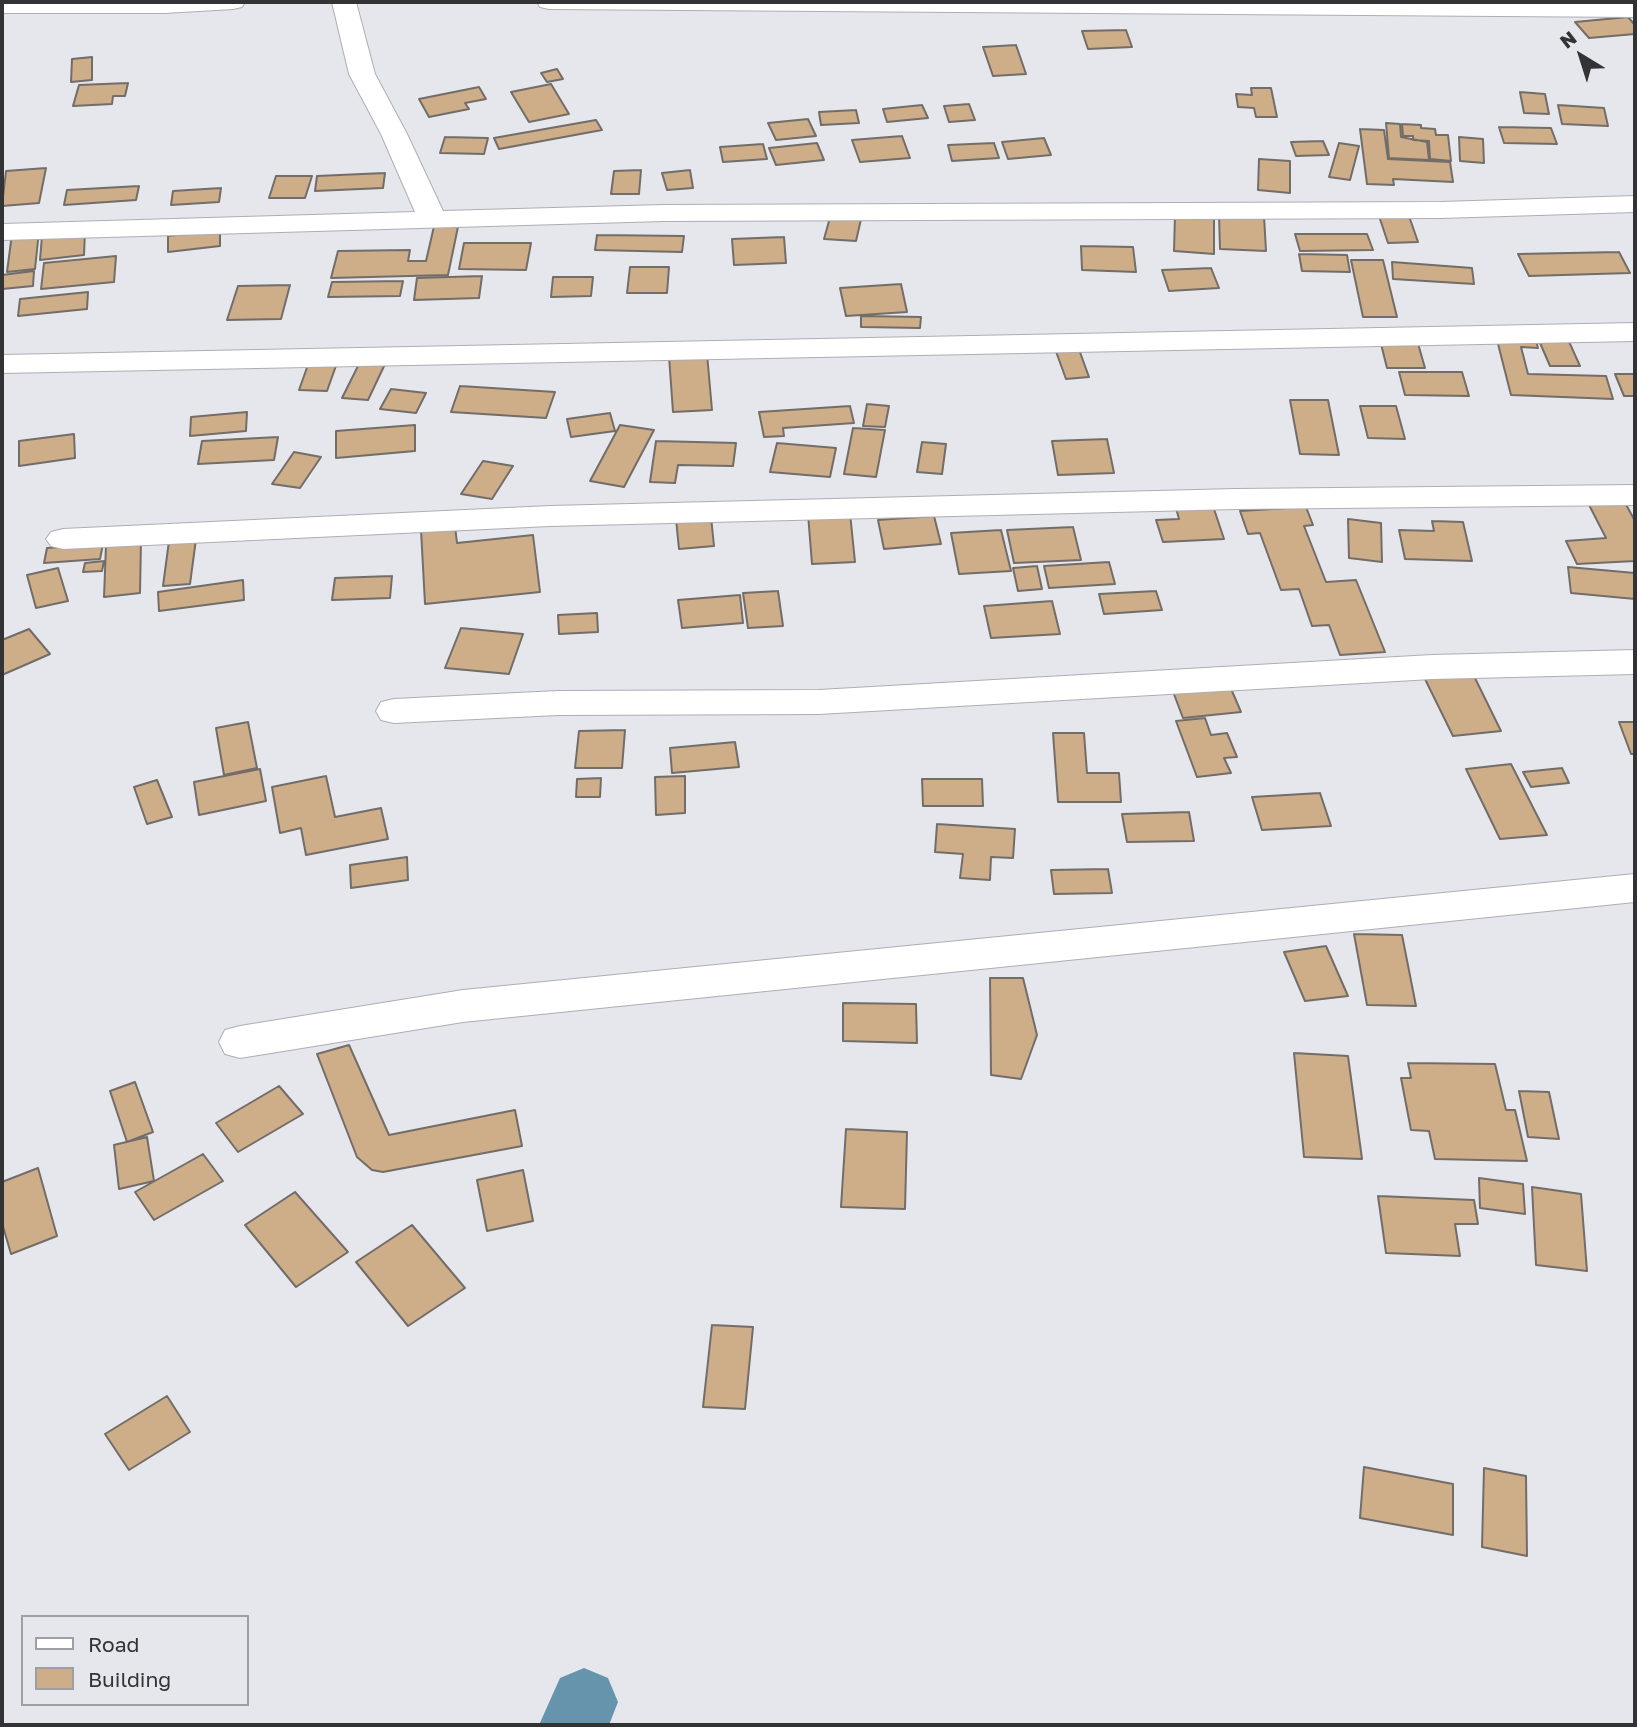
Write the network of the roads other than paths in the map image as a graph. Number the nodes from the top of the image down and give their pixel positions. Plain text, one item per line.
1 (233, 2) edge
2 (344, 2) edge
3 (550, 2) edge
4 (563, 2) edge
5 (763, 2) edge
6 (961, 3) edge
7 (1158, 4) edge
8 (1358, 4) edge
9 (1577, 5) edge
10 (2, 6) edge
11 (1635, 10) edge
12 (1635, 204) edge
13 (433, 220) junction
14 (2, 232) edge
15 (1635, 332) edge
16 (2, 364) edge
17 (1635, 495) edge
18 (63, 539) dead end
19 (1635, 662) edge
20 (394, 711) dead end
21 (1635, 888) edge
22 (240, 1042) dead end

1 - 10 street
2 - 13 street
3 - 4 street
4 - 5 street
5 - 6 street
6 - 7 street
7 - 8 street
8 - 9 street
9 - 11 street
12 - 13 street
13 - 14 street
15 - 16 street
17 - 18 street
19 - 20 street
21 - 22 street

